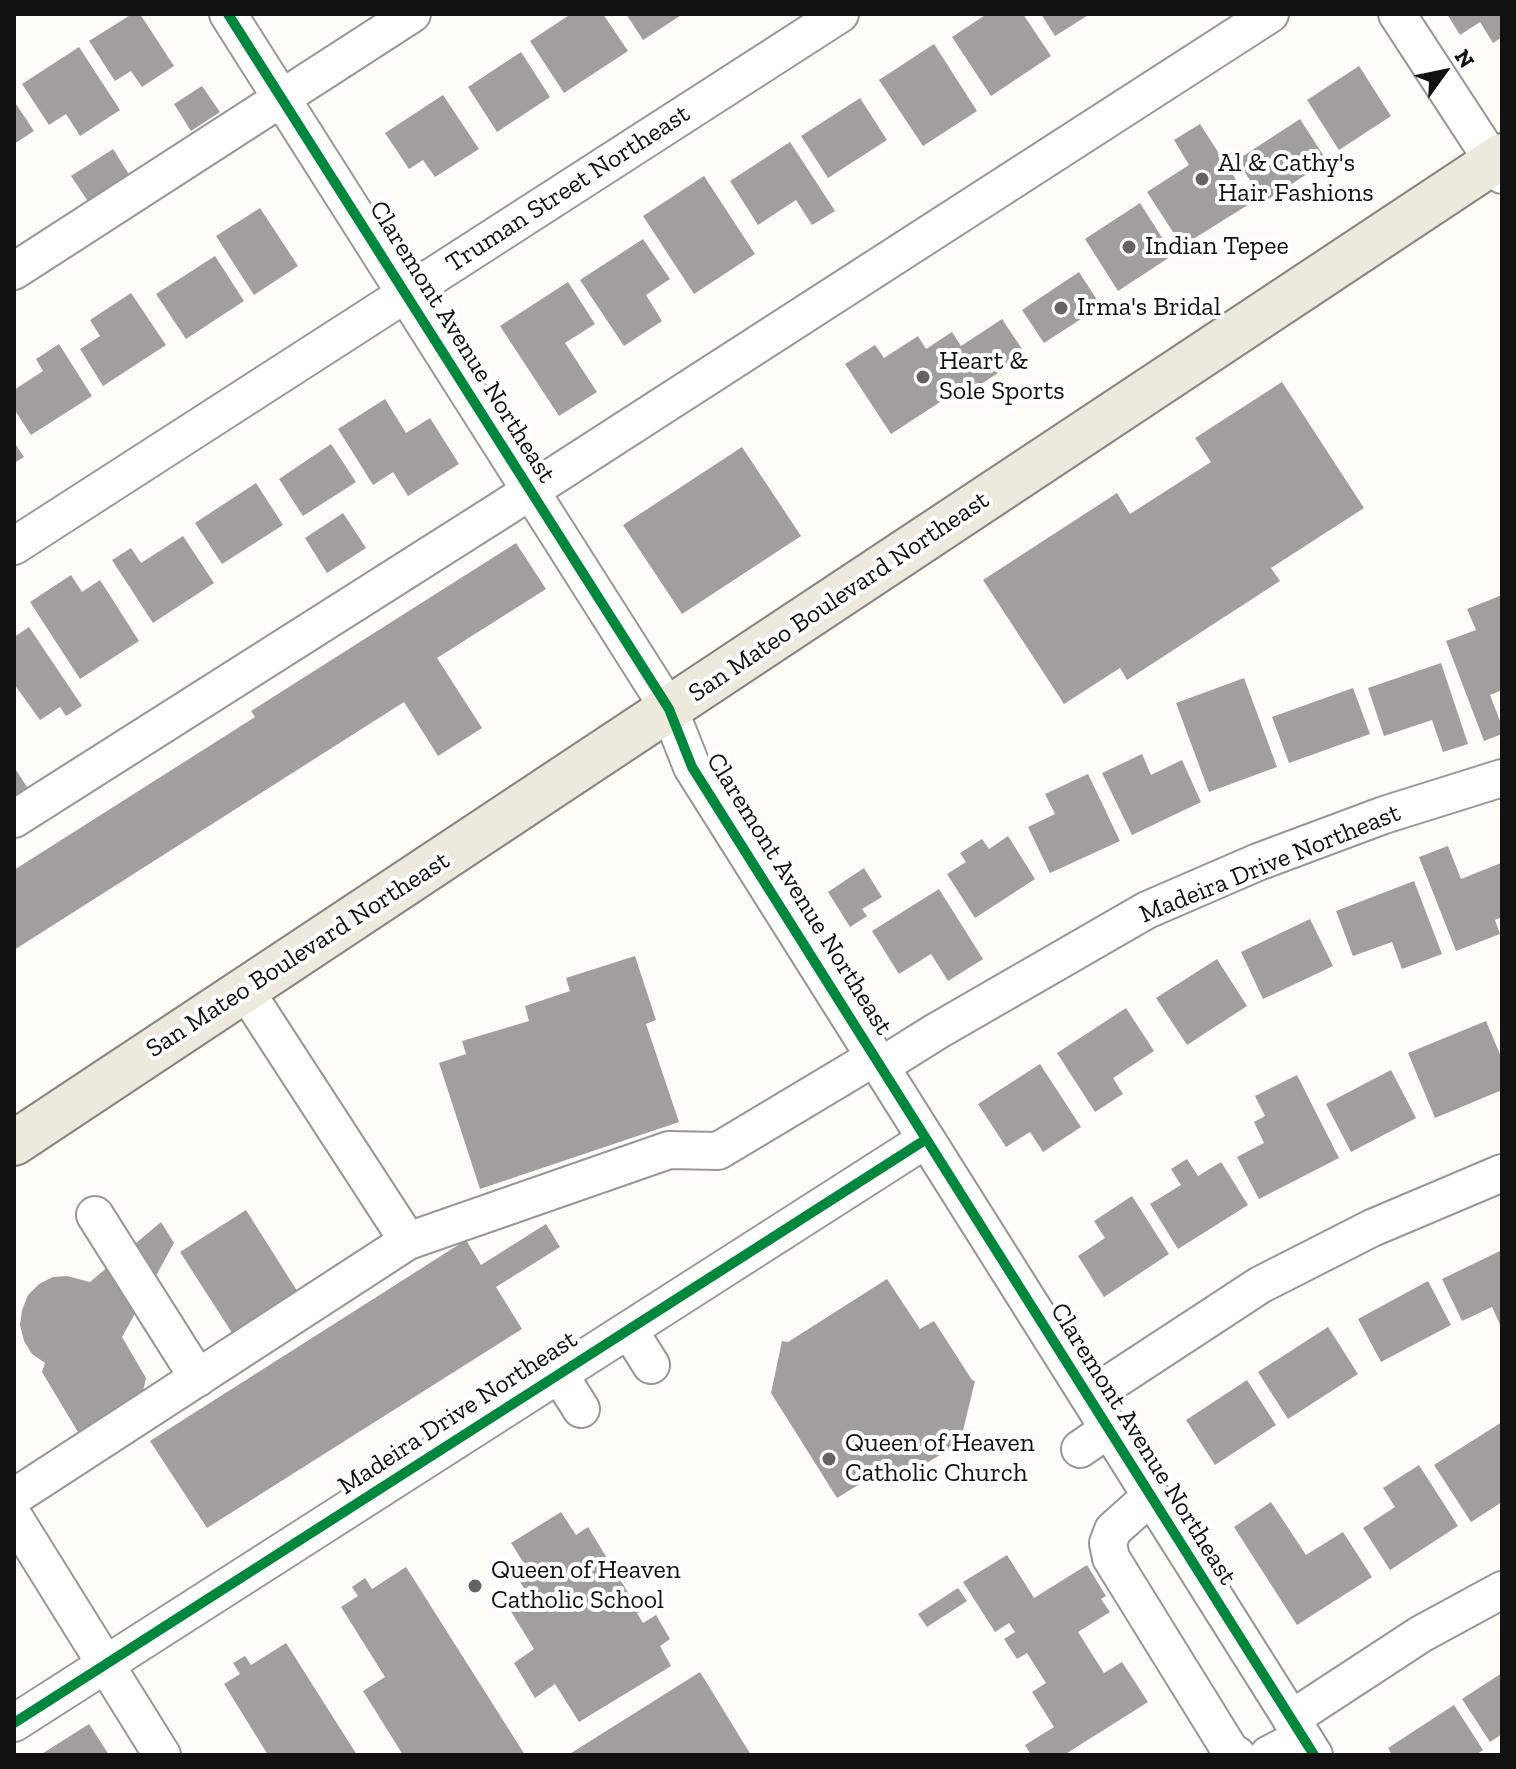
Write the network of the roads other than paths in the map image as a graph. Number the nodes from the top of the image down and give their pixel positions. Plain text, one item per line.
1 (228, 14) edge
2 (412, 14) edge
3 (840, 14) edge
4 (1270, 14) edge
5 (1397, 14) edge
6 (281, 98) junction
7 (1499, 164) edge
8 (14, 271) edge
9 (405, 294) junction
10 (530, 490) junction
11 (14, 546) edge
12 (669, 709) junction
13 (1502, 778) edge
14 (14, 819) edge
15 (245, 990) junction
16 (878, 1062) junction
17 (925, 1140) junction
18 (14, 1143) edge
19 (1502, 1173) edge
20 (95, 1215) dead end
21 (408, 1241) junction
22 (629, 1330) junction
23 (651, 1365) dead end
24 (559, 1374) junction
25 (198, 1378) junction
26 (1089, 1397) junction
27 (581, 1409) dead end
28 (1151, 1496) junction
29 (14, 1497) edge
30 (14, 1517) edge
31 (1502, 1590) edge
32 (106, 1664) junction
33 (14, 1723) edge
34 (1302, 1737) edge
35 (162, 1755) edge
36 (1237, 1755) edge
37 (1268, 1755) edge

1 - 6 street, Claremont Avenue Northeast
2 - 6 street
3 - 9 street, Truman Street Northeast
4 - 10 street
5 - 7 street
6 - 8 street
6 - 9 street, Claremont Avenue Northeast
7 - 12 main road, San Mateo Boulevard Northeast
9 - 10 street, Claremont Avenue Northeast
9 - 11 street, Truman Street Northeast
10 - 12 street, Claremont Avenue Northeast
10 - 14 street
12 - 15 main road, San Mateo Boulevard Northeast
12 - 16 street, Claremont Avenue Northeast
13 - 16 street, Madeira Drive Northeast
15 - 18 main road, San Mateo Boulevard Northeast
15 - 21 street
16 - 17 street, Claremont Avenue Northeast
16 - 21 street, Madeira Drive Northeast
17 - 22 street, Madeira Drive Northeast
17 - 26 street, Claremont Avenue Northeast
19 - 26 street
20 - 25 street
21 - 25 street, Madeira Drive Northeast
22 - 23 street
22 - 24 street, Madeira Drive Northeast
24 - 27 street
24 - 32 street, Madeira Drive Northeast
25 - 29 street, Madeira Drive Northeast
26 - 28 street, Claremont Avenue Northeast
28 - 34 street, Claremont Avenue Northeast
28 - 36 street
30 - 32 street
31 - 34 street
32 - 33 street, Madeira Drive Northeast
32 - 35 street
34 - 37 street

